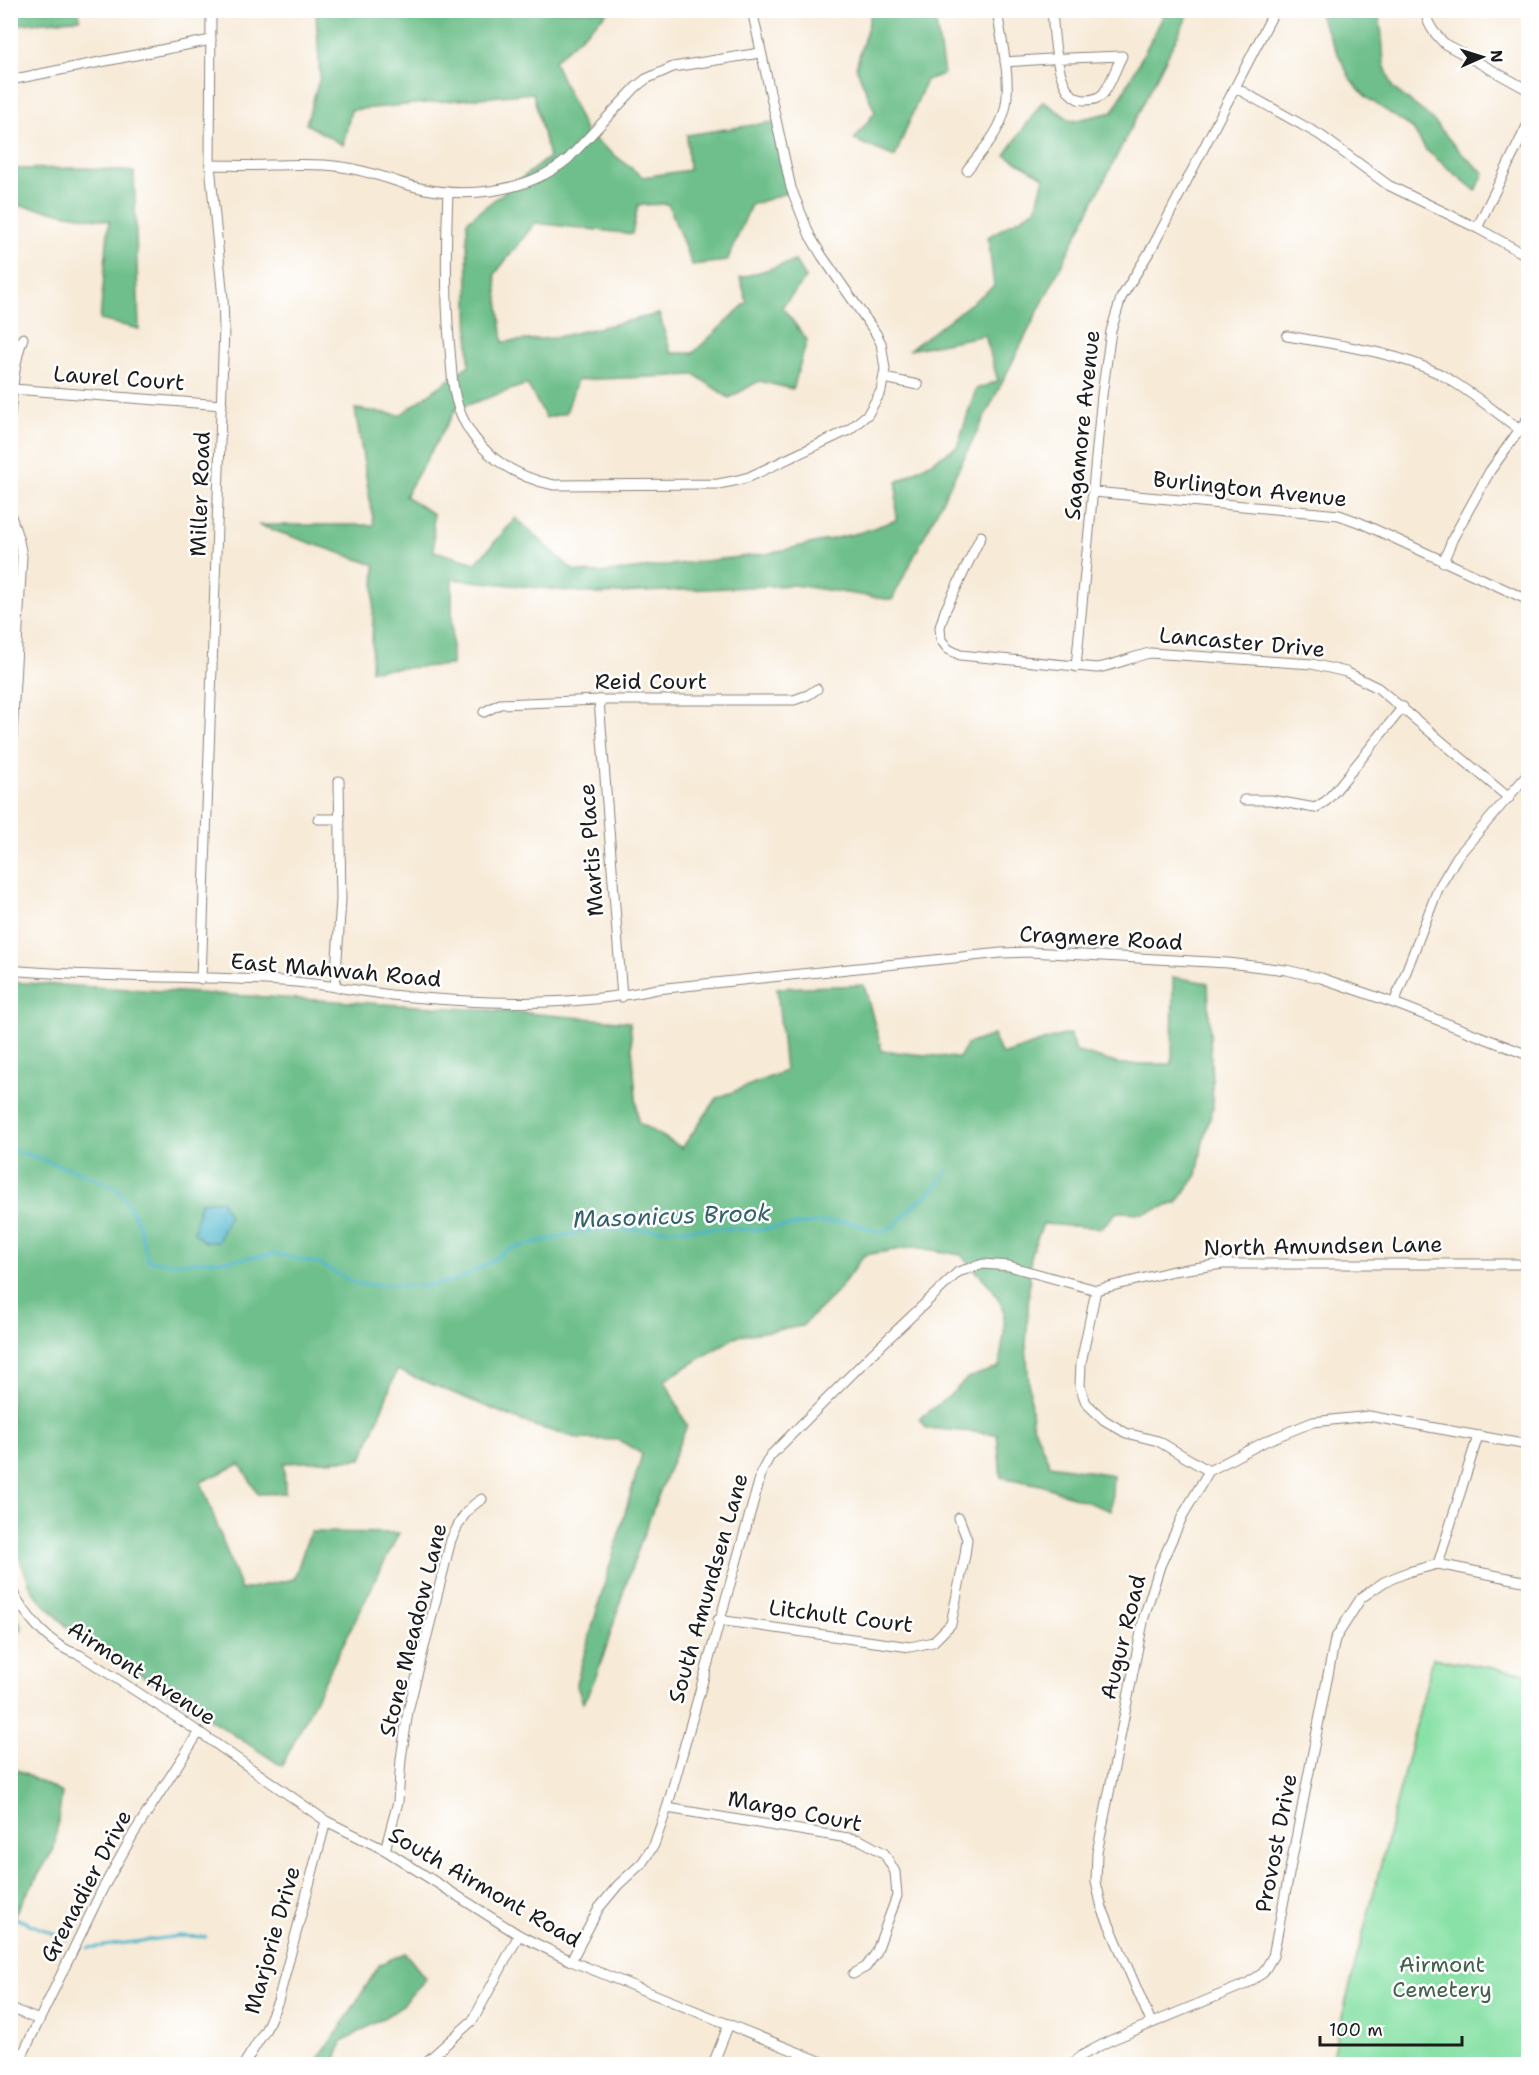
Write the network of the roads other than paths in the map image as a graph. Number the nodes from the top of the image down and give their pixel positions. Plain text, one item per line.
1 (211, 10) edge
2 (752, 10) edge
3 (997, 10) edge
4 (1052, 10) edge
5 (1275, 10) edge
6 (1426, 10) edge
7 (211, 40) junction
8 (760, 53) junction
9 (1057, 58) junction
10 (1005, 62) junction
11 (10, 80) edge
12 (1236, 88) junction
13 (1528, 90) edge
14 (1528, 124) edge
15 (210, 165) junction
16 (967, 170) dead end
17 (448, 192) junction
18 (1477, 228) junction
19 (1528, 256) edge
20 (1287, 336) dead end
21 (23, 338) dead end
22 (884, 378) junction
23 (918, 385) dead end
24 (13, 389) junction
25 (222, 405) junction
26 (10, 414) edge
27 (1528, 418) edge
28 (1520, 430) junction
29 (1094, 492) junction
30 (10, 513) edge
31 (981, 536) dead end
32 (1443, 562) junction
33 (1528, 600) edge
34 (1076, 667) junction
35 (13, 684) edge
36 (817, 689) dead end
37 (599, 700) junction
38 (1403, 707) junction
39 (484, 712) dead end
40 (10, 772) edge
41 (1528, 774) edge
42 (339, 781) dead end
43 (1509, 798) junction
44 (1244, 800) dead end
45 (318, 819) dead end
46 (340, 819) junction
47 (10, 970) edge
48 (201, 979) junction
49 (335, 987) junction
50 (657, 989) joint
51 (622, 997) junction
52 (1394, 1003) junction
53 (1528, 1055) edge
54 (1517, 1264) dead end
55 (1096, 1290) junction
56 (1479, 1436) junction
57 (1528, 1445) edge
58 (1209, 1471) junction
59 (482, 1499) dead end
60 (959, 1518) dead end
61 (1438, 1564) junction
62 (1528, 1582) edge
63 (10, 1588) edge
64 (718, 1620) junction
65 (199, 1732) junction
66 (267, 1778) joint
67 (667, 1808) junction
68 (326, 1821) junction
69 (385, 1850) junction
70 (519, 1935) junction
71 (571, 1961) junction
72 (852, 1974) dead end
73 (10, 2008) edge
74 (39, 2020) junction
75 (1151, 2022) junction
76 (729, 2024) junction
77 (18, 2064) edge
78 (244, 2064) edge
79 (424, 2064) edge
80 (713, 2064) edge
81 (827, 2064) edge
82 (1071, 2064) edge

1 - 7 street, Miller Road
2 - 8 street
3 - 10 street
4 - 9 street
5 - 12 street, Sagamore Avenue
6 - 13 street
7 - 11 street
7 - 15 street, Miller Road
8 - 17 street
8 - 22 street
9 - 9 street
9 - 10 street
10 - 16 street
12 - 18 street
12 - 29 street, Sagamore Avenue
14 - 18 street
15 - 17 street
15 - 25 street, Miller Road
17 - 22 street
18 - 19 street
20 - 28 street
21 - 24 street
22 - 23 street
24 - 25 street, Laurel Court
24 - 26 street
25 - 48 street, Miller Road
27 - 28 street
28 - 32 street
29 - 32 street, Burlington Avenue
29 - 34 street, Sagamore Avenue
30 - 35 street
31 - 34 street, Lancaster Drive
32 - 33 street, Burlington Avenue
34 - 38 street, Lancaster Drive
35 - 40 street
36 - 37 street, Reid Court
37 - 39 street, Reid Court
37 - 51 street, Martis Place
38 - 43 street, Lancaster Drive
38 - 44 street
41 - 43 street
42 - 46 street
43 - 52 street
45 - 46 street
46 - 49 street
47 - 48 street, East Mahwah Road
48 - 49 street, East Mahwah Road
49 - 51 street, East Mahwah Road
50 - 51 street, East Mahwah Road
50 - 52 street, Cragmere Road
52 - 53 street, Cragmere Road
54 - 55 street, North Amundsen Lane
55 - 58 street
55 - 64 street, South Amundsen Lane
56 - 57 street
56 - 58 street
56 - 61 street
58 - 75 street, Augur Road
59 - 69 street, Stone Meadow Lane
60 - 64 street, Litchult Court
61 - 62 street
61 - 75 street, Provost Drive
63 - 65 street, Airmont Avenue
64 - 67 street, South Amundsen Lane
65 - 66 street, Airmont Avenue
65 - 74 street, Grenadier Drive
66 - 68 street, South Airmont Road
67 - 71 street, South Amundsen Lane
67 - 72 street, Margo Court
68 - 69 street, South Airmont Road
68 - 78 street, Marjorie Drive
69 - 70 street, South Airmont Road
70 - 71 street, South Airmont Road
70 - 79 street
71 - 76 street, South Airmont Road
73 - 74 street
74 - 77 street, Grenadier Drive
75 - 82 street, Provost Drive
76 - 80 street
76 - 81 street, South Airmont Road

